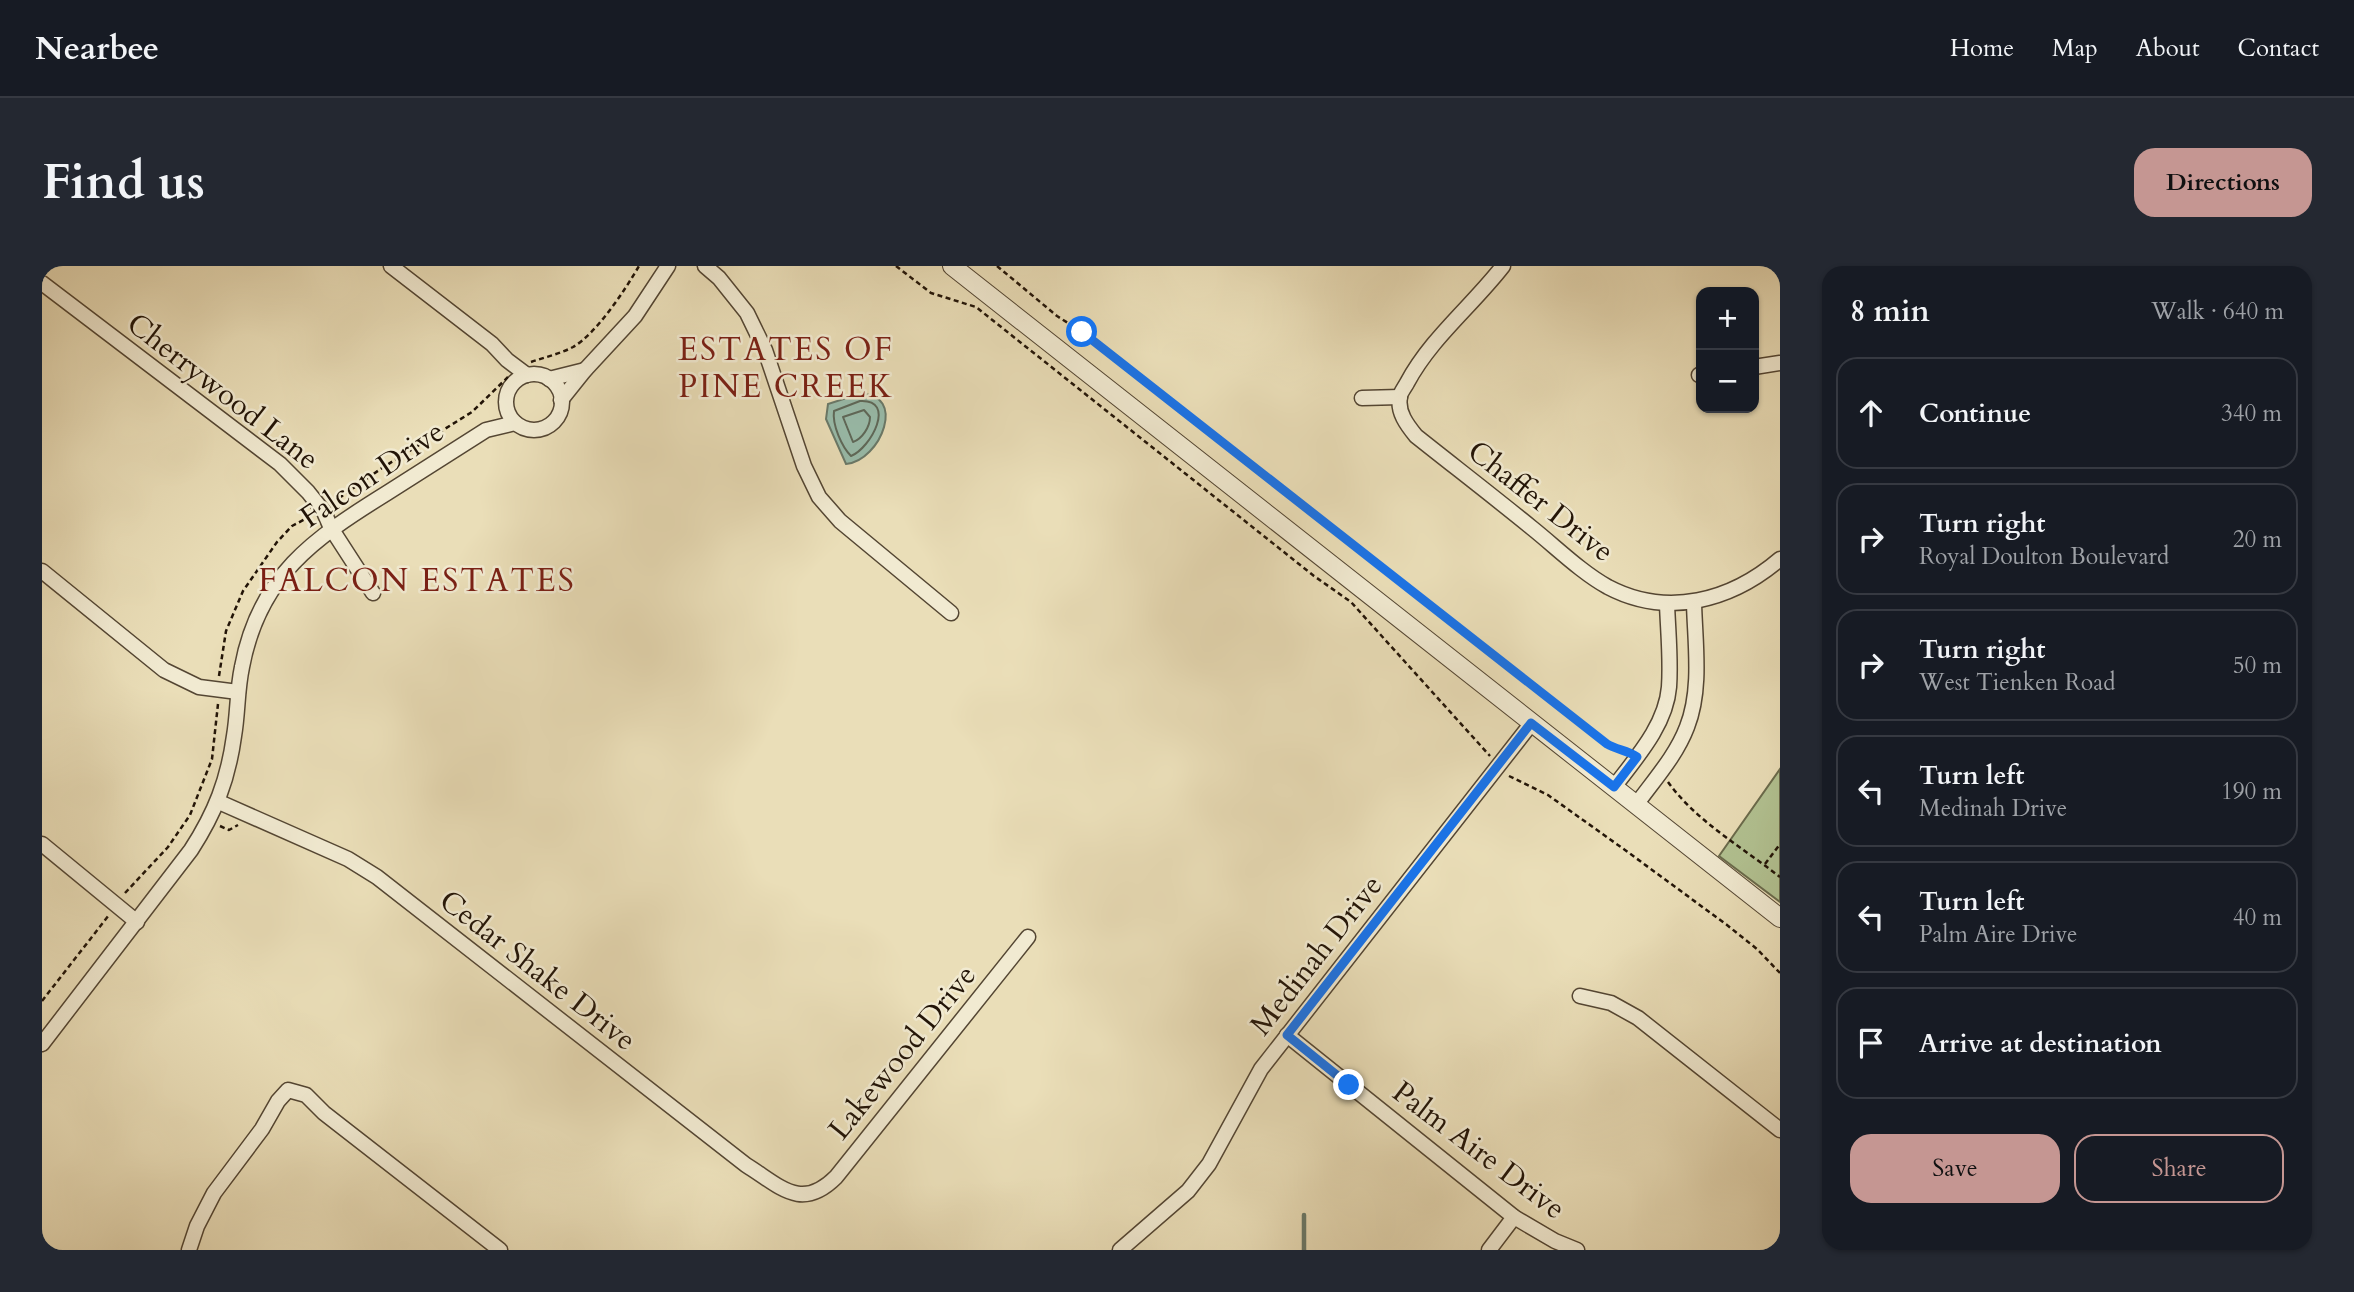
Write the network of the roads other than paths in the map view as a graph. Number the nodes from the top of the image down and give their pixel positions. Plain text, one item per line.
1 (391, 266) edge
2 (668, 266) edge
3 (705, 266) edge
4 (952, 266) edge
5 (1503, 266) edge
6 (42, 283) edge
7 (507, 360) junction
8 (1780, 363) edge
9 (1759, 366) edge
10 (528, 369) junction
11 (585, 370) junction
12 (550, 379) junction
13 (512, 385) junction
14 (1400, 397) junction
15 (1362, 398) dead end
16 (561, 400) junction
17 (506, 405) junction
18 (515, 423) junction
19 (486, 430) junction
20 (331, 528) junction
21 (1780, 559) edge
22 (42, 571) edge
23 (373, 593) dead end
24 (1681, 604) junction
25 (951, 613) dead end
26 (1669, 689) junction
27 (238, 692) junction
28 (1695, 692) junction
29 (1531, 723) junction
30 (1614, 787) junction
31 (219, 802) junction
32 (1636, 805) junction
33 (42, 844) edge
34 (1780, 918) edge
35 (137, 922) junction
36 (1028, 937) dead end
37 (1580, 996) dead end
38 (1287, 1035) junction
39 (42, 1044) edge
40 (1780, 1130) edge
41 (813, 1194) joint
42 (1514, 1217) junction
43 (189, 1250) edge
44 (499, 1250) edge
45 (1120, 1250) edge
46 (1489, 1250) edge
47 (1577, 1250) edge

1 - 7 street
2 - 11 street
3 - 25 street
4 - 29 street
5 - 14 street
6 - 20 street, Cherrywood Lane
7 - 10 street
7 - 13 street
8 - 9 street
10 - 12 street
10 - 13 street
11 - 12 street
11 - 16 street
12 - 16 street
13 - 17 street
14 - 15 street
14 - 24 street, Chaffer Drive
16 - 18 street
17 - 18 street
17 - 19 street, Falcon Drive
18 - 19 street, Falcon Drive
19 - 20 street, Falcon Drive
20 - 23 street, Cherrywood Lane
20 - 27 street, Falcon Drive
21 - 24 street
22 - 27 street
24 - 26 street
24 - 28 street
26 - 28 street
26 - 30 street
27 - 31 street, Falcon Drive
28 - 32 street
29 - 30 street
29 - 38 street, Medinah Drive
30 - 32 street
31 - 35 street, Falcon Drive
31 - 41 street, Cedar Shake Drive
32 - 34 street
33 - 35 street
35 - 39 street, Falcon Drive
36 - 41 street, Lakewood Drive
37 - 40 street
38 - 42 street, Palm Aire Drive
38 - 45 street, Medinah Drive
42 - 46 street
42 - 47 street, Palm Aire Drive
43 - 44 street

